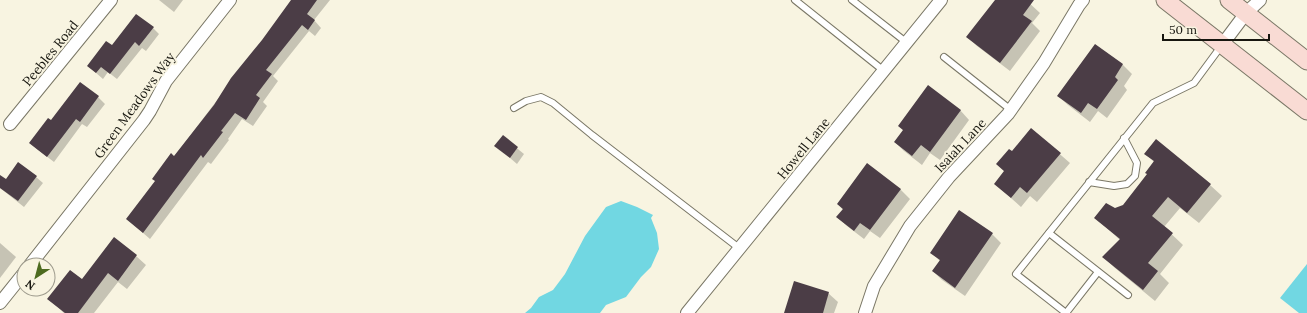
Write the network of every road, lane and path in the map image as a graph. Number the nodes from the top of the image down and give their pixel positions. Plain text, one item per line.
1 (111, 0) edge
2 (230, 0) edge
3 (852, 0) edge
4 (941, 0) edge
5 (1083, 0) edge
6 (1164, 0) edge
7 (1229, 0) edge
8 (1260, 0) edge
9 (798, 1) edge
10 (1249, 7) edge
11 (906, 42) junction
12 (1222, 46) junction
13 (944, 57) dead end
14 (1307, 61) edge
15 (884, 71) junction
16 (514, 108) dead end
17 (1011, 110) junction
18 (1307, 111) edge
19 (10, 124) dead end
20 (1124, 138) junction
21 (1089, 182) junction
22 (1049, 233) junction
23 (739, 248) junction
24 (36, 257) edge
25 (1098, 272) junction
26 (16, 283) edge
27 (1128, 295) dead end
28 (0, 302) edge
29 (687, 313) edge
30 (865, 313) edge
31 (1066, 313) edge

1 - 19 street, Peebles Road
2 - 24 street, Green Meadows Way
3 - 11 lane
4 - 11 street, Howell Lane
5 - 17 street, Isaiah Lane
6 - 12 main road
7 - 10 main road
8 - 10 street
9 - 15 lane
10 - 12 street
10 - 14 main road
11 - 15 street, Howell Lane
12 - 18 main road
12 - 20 lane
13 - 17 lane
15 - 23 street, Howell Lane
16 - 23 lane
17 - 30 street, Isaiah Lane
20 - 21 lane
20 - 21 lane
21 - 22 lane
22 - 25 lane
22 - 31 lane
23 - 29 street, Howell Lane
25 - 27 lane
25 - 31 lane
26 - 28 street

